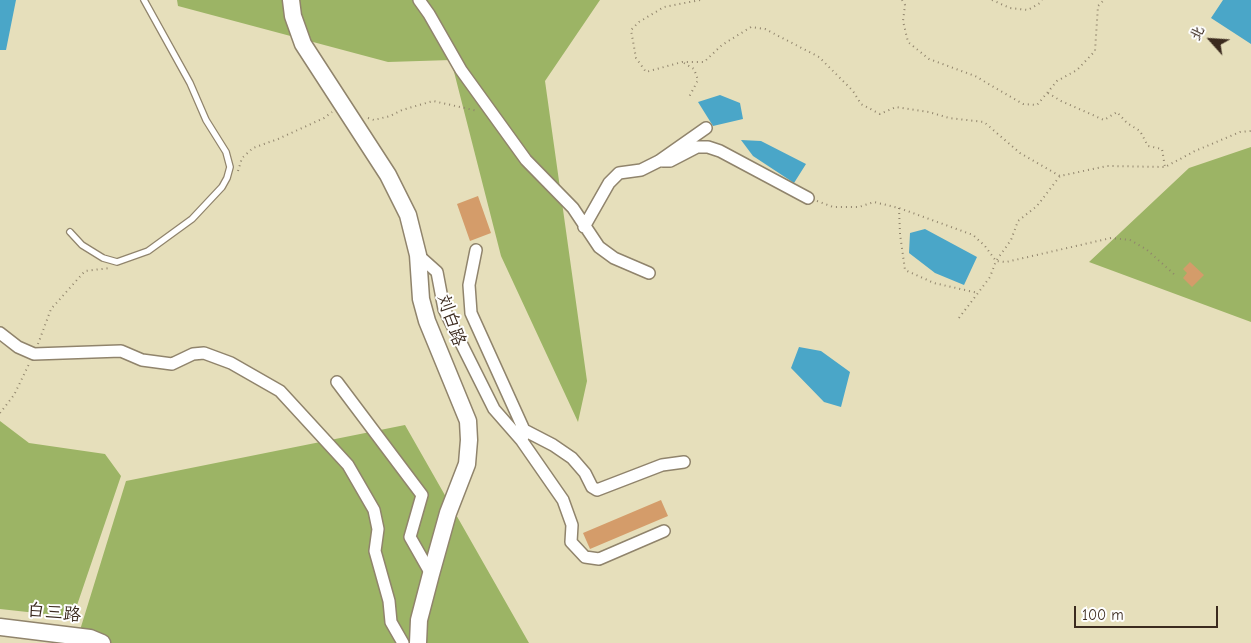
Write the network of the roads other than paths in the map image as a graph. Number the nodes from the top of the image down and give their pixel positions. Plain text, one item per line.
1 (144, 0) edge
2 (291, 0) edge
3 (419, 0) edge
4 (706, 128) dead end
5 (659, 160) junction
6 (808, 198) road end
7 (584, 227) junction
8 (70, 232) dead end
9 (476, 250) dead end
10 (418, 255) junction
11 (649, 273) dead end
12 (0, 332) edge
13 (337, 382) dead end
14 (523, 435) junction
15 (684, 462) dead end
16 (664, 531) dead end
17 (431, 574) junction
18 (0, 627) edge
19 (102, 643) edge
20 (403, 643) edge
21 (418, 643) edge

1 - 8 lane
2 - 10 street, 刘白路
3 - 7 street
4 - 5 street
5 - 6 street
5 - 7 street
7 - 11 street
9 - 14 street
10 - 14 street
10 - 17 street, 刘白路
12 - 20 street
13 - 17 street
14 - 15 street
14 - 16 street
17 - 21 street, 刘白路
18 - 19 street, 白三路

